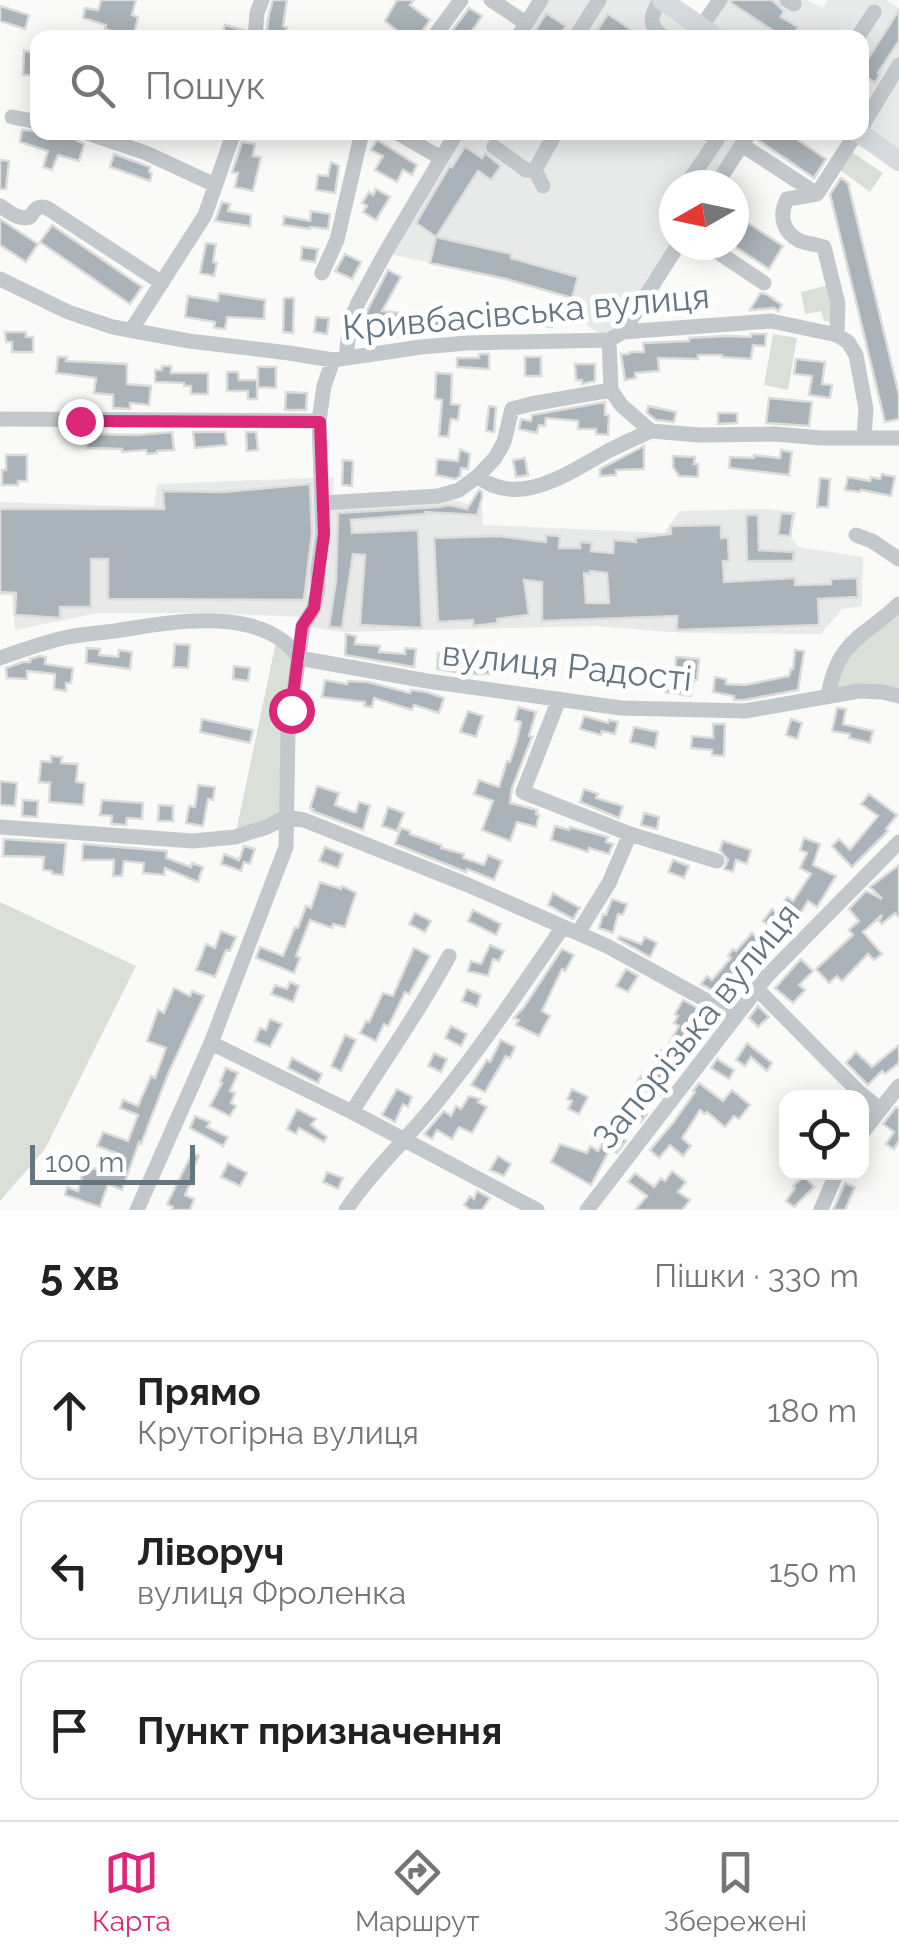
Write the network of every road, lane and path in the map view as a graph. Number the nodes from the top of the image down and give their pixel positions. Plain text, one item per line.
1 (262, 0) edge
2 (461, 0) edge
3 (491, 0) edge
4 (541, 0) edge
5 (599, 0) edge
6 (636, 0) edge
7 (720, 0) edge
8 (658, 4) edge
9 (874, 12) dead end
10 (257, 30) edge
11 (440, 30) edge
12 (521, 30) edge
13 (579, 30) edge
14 (655, 30) edge
15 (704, 30) edge
16 (714, 30) edge
17 (862, 30) edge
18 (899, 65) edge
19 (869, 114) edge
20 (12, 117) dead end
21 (30, 120) edge
22 (108, 140) edge
23 (231, 140) edge
24 (360, 140) edge
25 (410, 140) edge
26 (452, 140) edge
27 (551, 140) edge
28 (717, 140) edge
29 (745, 140) edge
30 (747, 140) edge
31 (853, 140) edge
32 (869, 140) edge
33 (494, 147) dead end
34 (441, 158) junction
35 (899, 161) edge
36 (534, 170) junction
37 (696, 170) edge
38 (726, 170) edge
39 (215, 185) junction
40 (543, 186) dead end
41 (817, 194) junction
42 (0, 206) edge
43 (668, 260) edge
44 (730, 260) edge
45 (322, 272) dead end
46 (0, 280) edge
47 (162, 283) junction
48 (764, 283) dead end
49 (132, 329) junction
50 (836, 335) junction
51 (616, 336) junction
52 (340, 359) junction
53 (612, 390) junction
54 (0, 420) edge
55 (320, 422) junction
56 (651, 430) junction
57 (864, 438) junction
58 (899, 438) edge
59 (478, 476) junction
60 (323, 503) junction
61 (856, 535) dead end
62 (899, 559) edge
63 (899, 604) edge
64 (0, 658) edge
65 (299, 658) junction
66 (828, 696) junction
67 (899, 696) edge
68 (558, 699) junction
69 (286, 817) junction
70 (0, 827) edge
71 (630, 834) junction
72 (896, 851) edge
73 (717, 861) dead end
74 (570, 930) junction
75 (449, 956) dead end
76 (757, 989) junction
77 (736, 1016) junction
78 (211, 1044) junction
79 (899, 1086) edge
80 (880, 1109) junction
81 (352, 1112) junction
82 (869, 1124) edge
83 (404, 1139) junction
84 (834, 1180) edge
85 (137, 1210) edge
86 (346, 1210) edge
87 (537, 1210) edge
88 (587, 1210) edge
89 (821, 1210) edge

1 - 10 street
2 - 11 street
3 - 12 street
4 - 12 street
5 - 13 street
6 - 8 street
7 - 16 street
8 - 14 street
8 - 15 main road
9 - 17 street
18 - 19 street
20 - 21 street
22 - 39 street
23 - 39 street
24 - 45 street
25 - 34 street
26 - 34 street
27 - 36 street
28 - 37 street
29 - 38 street
30 - 41 street
31 - 41 street
32 - 35 main road
33 - 36 street
34 - 52 street
36 - 40 street
39 - 47 street
41 - 50 street
42 - 47 street
43 - 51 street
44 - 48 street
46 - 49 street, Кривбасівська вулиця
47 - 49 street
49 - 52 street, Кривбасівська вулиця
50 - 51 street, Кривбасівська вулиця
50 - 57 street
51 - 52 street, Кривбасівська вулиця
51 - 53 street
52 - 55 street
53 - 56 street
53 - 59 street
54 - 55 street
55 - 60 street
56 - 57 street
56 - 59 street
57 - 58 street
59 - 60 street
60 - 65 street
61 - 62 street
63 - 66 street
64 - 65 street
65 - 68 street, вулиця Радості
65 - 69 street
66 - 67 street, вулиця Радості
66 - 68 street, вулиця Радості
68 - 71 street
69 - 70 street
69 - 74 street
69 - 78 street
71 - 73 street
71 - 74 street
72 - 76 street, Запорізька вулиця
74 - 77 street
74 - 83 street
75 - 81 street
76 - 77 street, Запорізька вулиця
76 - 80 street
77 - 88 street, Запорізька вулиця
78 - 81 street
78 - 85 street
79 - 80 street
80 - 82 street
81 - 83 street
83 - 86 street
83 - 87 street
84 - 89 street

